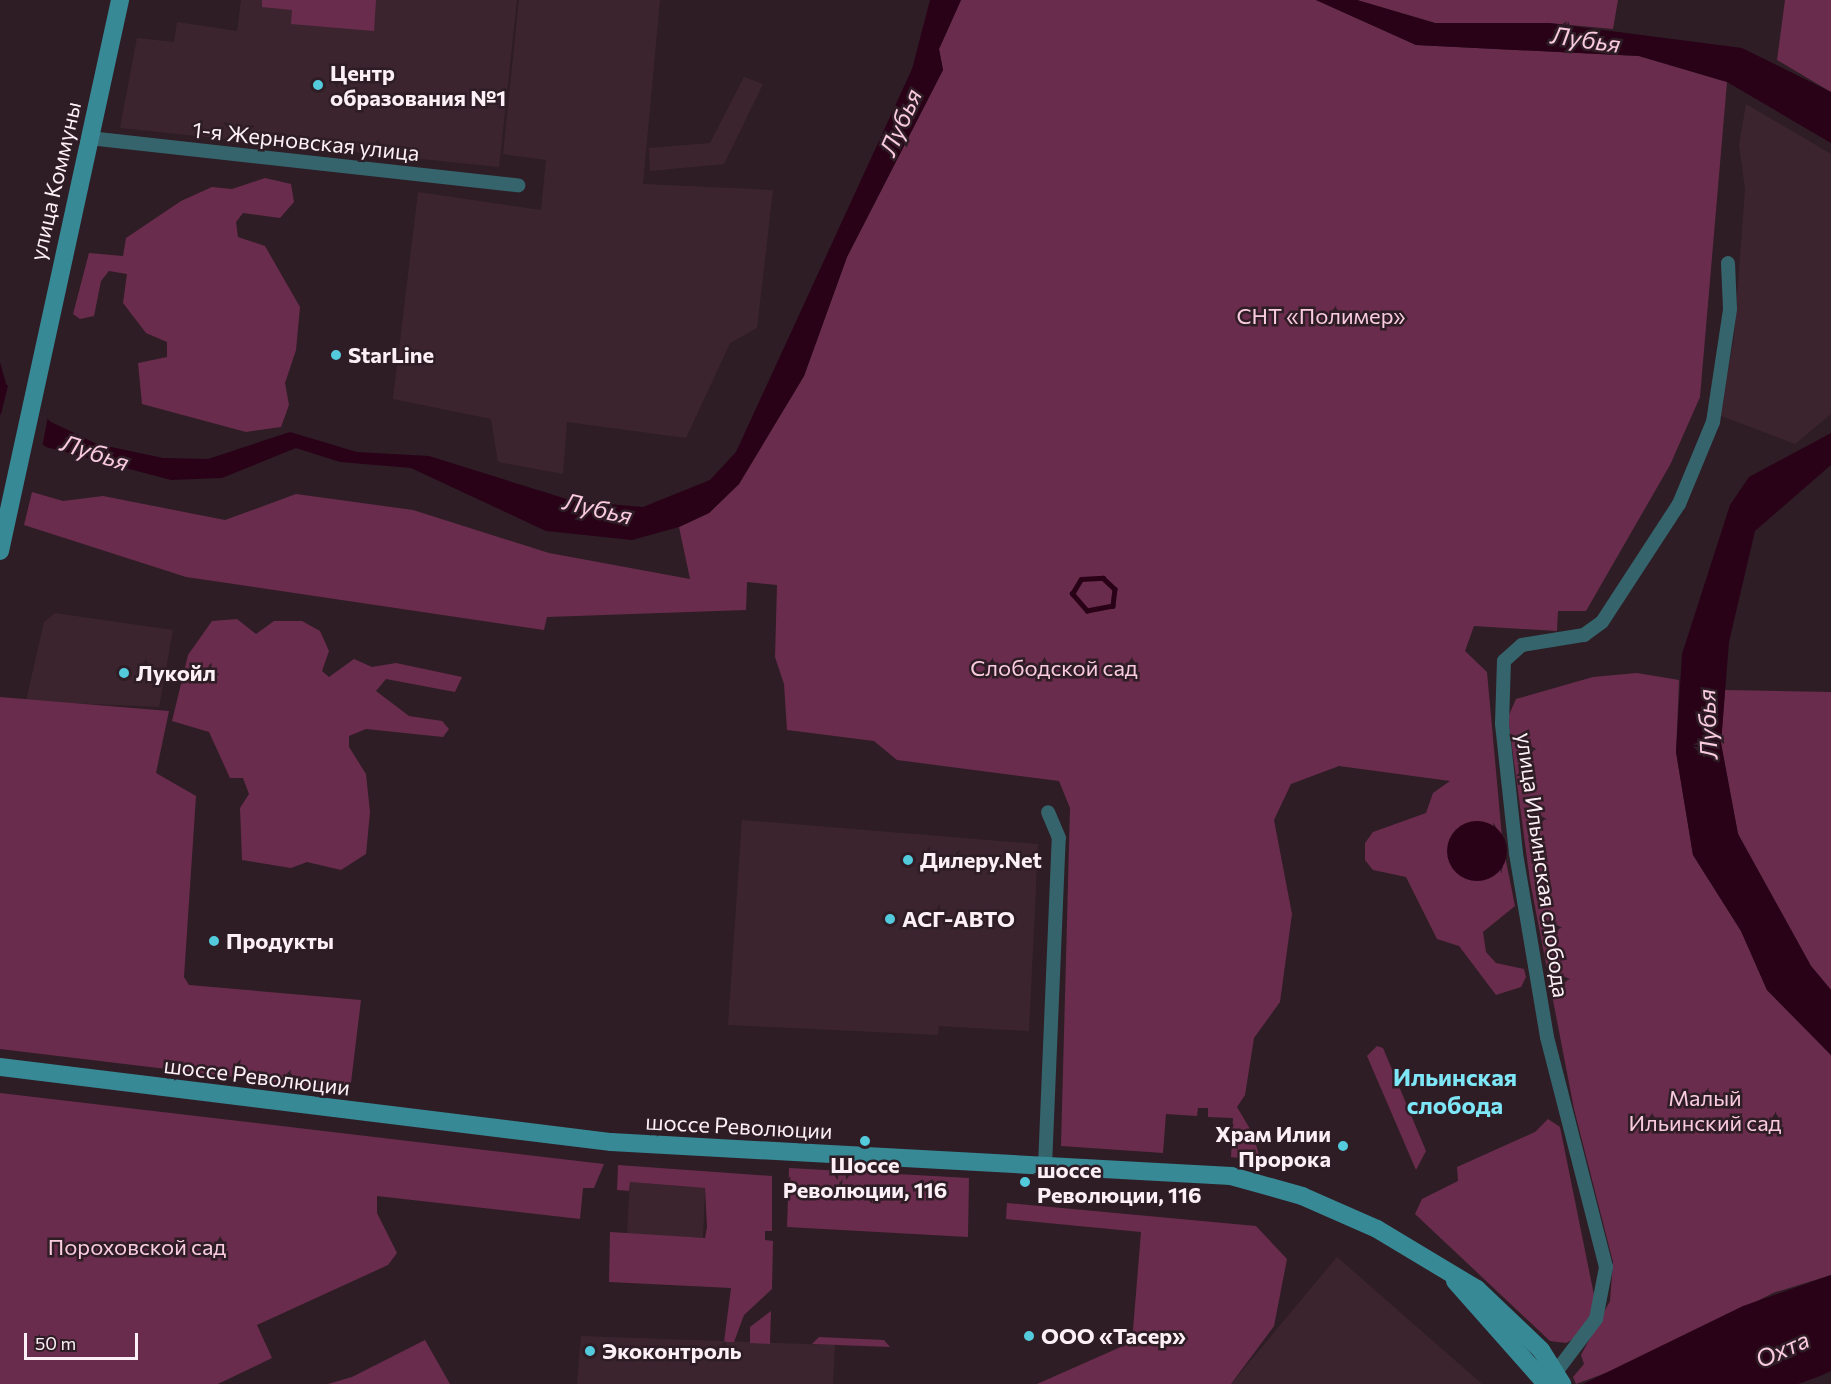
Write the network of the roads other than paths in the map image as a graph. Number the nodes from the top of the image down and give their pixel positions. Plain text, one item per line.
1 (120, 0) edge
2 (89, 138) junction
3 (518, 185) dead end
4 (1728, 262) dead end
5 (0, 551) edge
6 (1048, 812) dead end
7 (0, 1066) edge
8 (1045, 1166) junction
9 (1557, 1381) edge

1 - 2 main road, улица Коммуны
2 - 3 street, 1-я Жерновская улица
2 - 5 main road, улица Коммуны
4 - 9 street, улица Ильинская слобода
6 - 8 street
7 - 8 main road, шоссе Революции
8 - 9 main road, шоссе Революции

